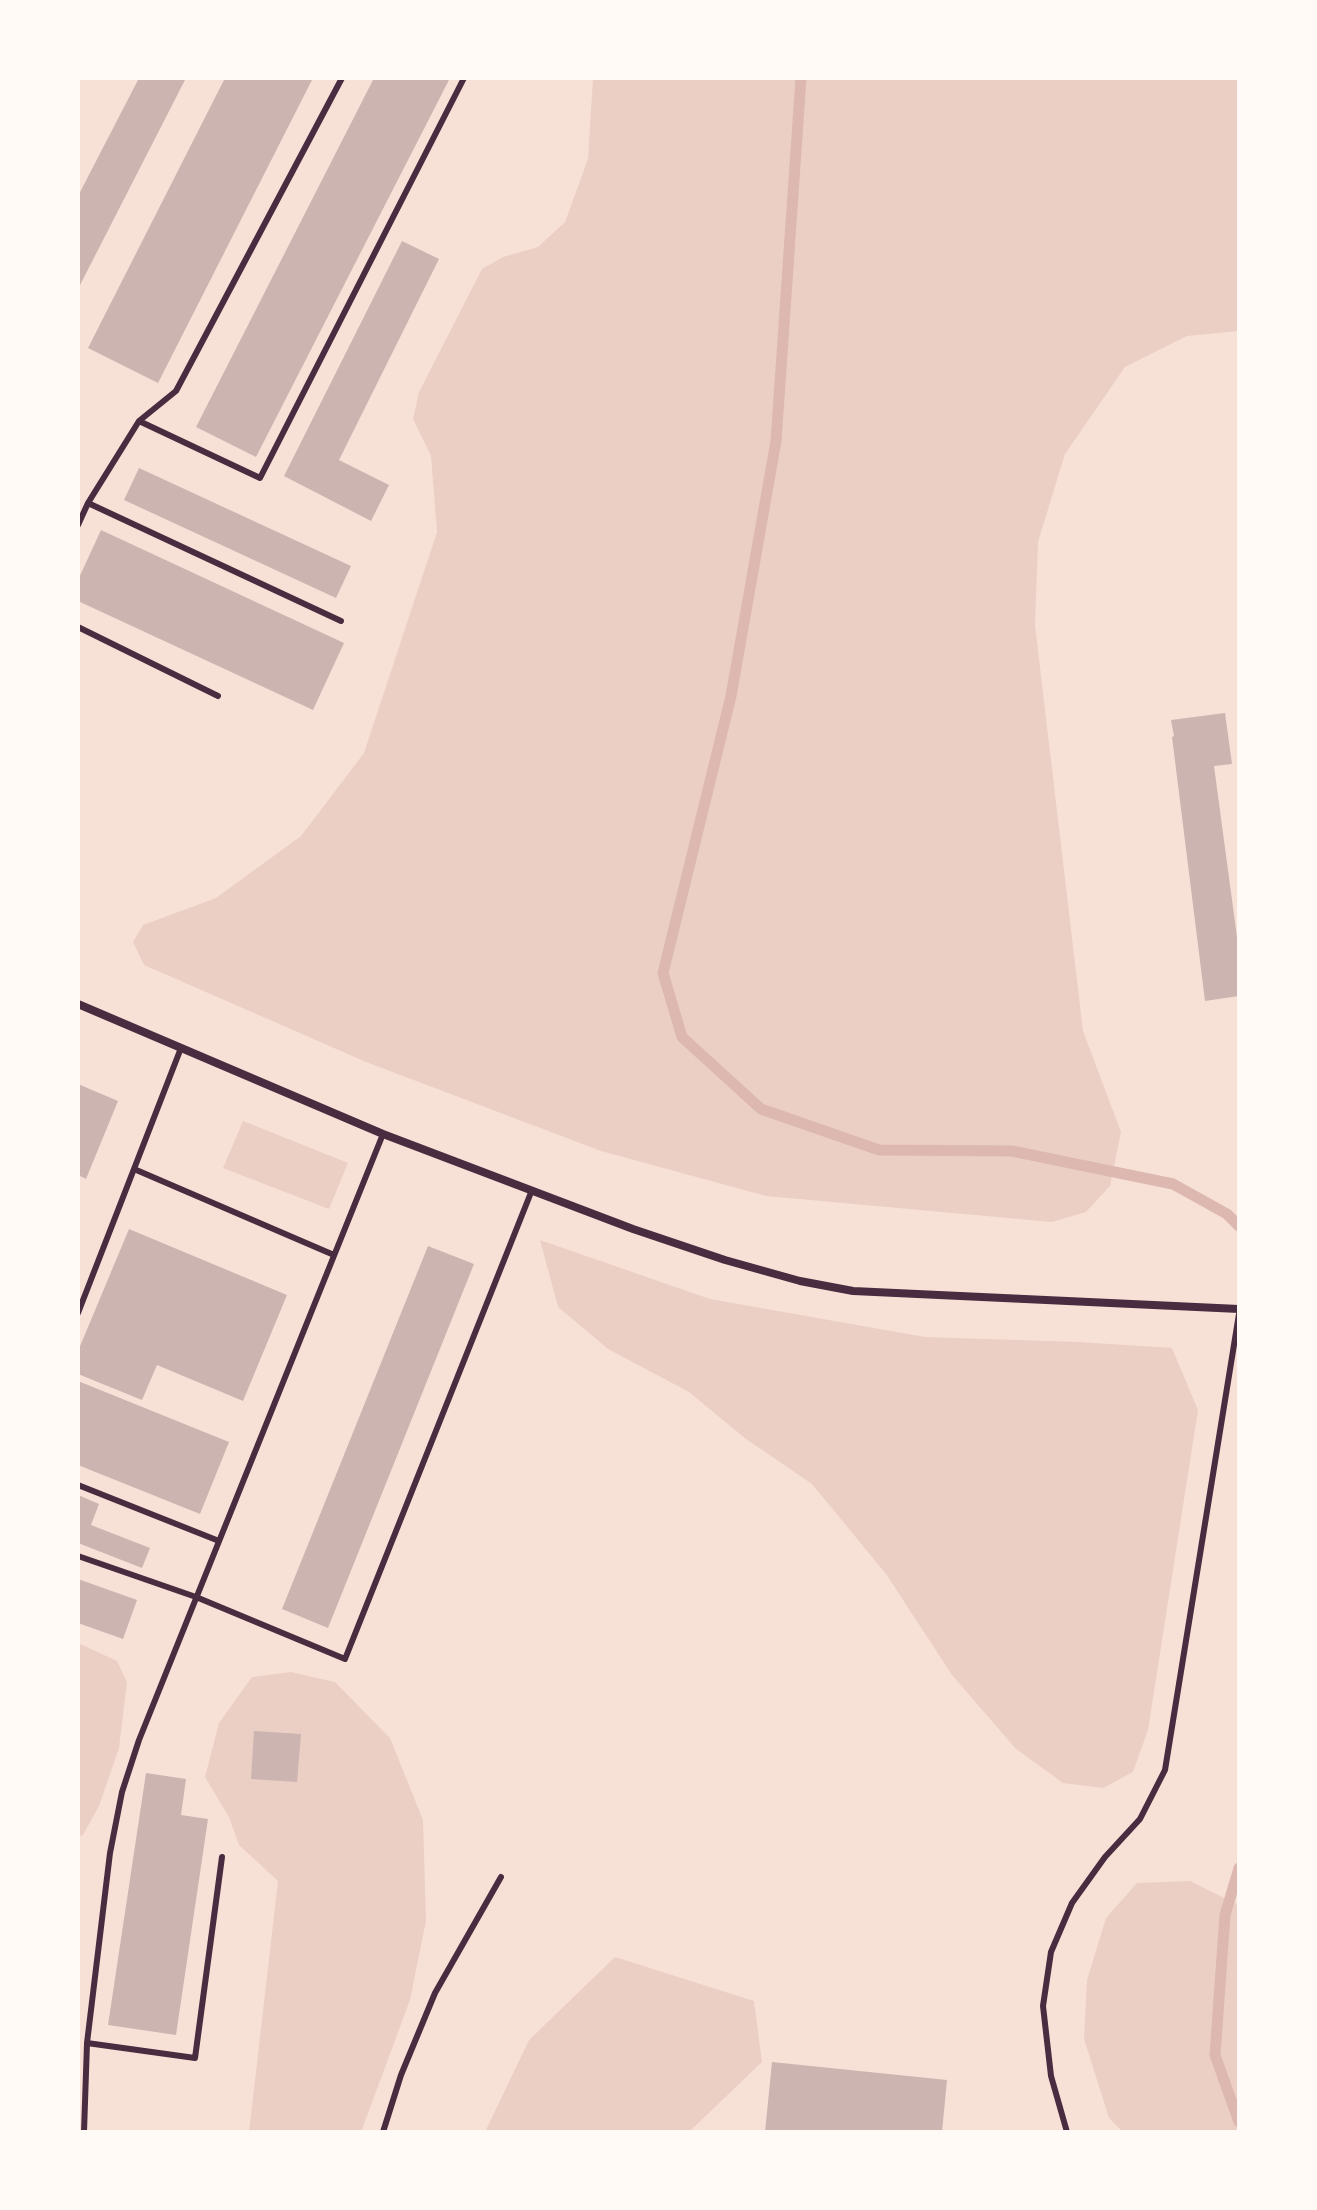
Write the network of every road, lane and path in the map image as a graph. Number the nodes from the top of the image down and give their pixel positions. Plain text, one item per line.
1 (342, 78) edge
2 (464, 78) edge
3 (139, 421) junction
4 (88, 503) junction
5 (78, 525) edge
6 (341, 621) dead end
7 (78, 627) edge
8 (218, 696) dead end
9 (78, 1004) edge
10 (181, 1048) junction
11 (383, 1134) junction
12 (134, 1169) junction
13 (532, 1190) junction
14 (334, 1255) junction
15 (1239, 1312) edge
16 (78, 1313) edge
17 (78, 1485) edge
18 (219, 1541) junction
19 (78, 1556) edge
20 (196, 1597) junction
21 (222, 1857) dead end
22 (501, 1877) dead end
23 (87, 2043) junction
24 (84, 2132) edge
25 (383, 2132) edge
26 (1067, 2132) edge

1 - 3 lane
2 - 3 lane
3 - 4 lane
4 - 5 lane
4 - 6 lane
7 - 8 lane
9 - 10 street
10 - 11 street
10 - 12 lane
11 - 13 street
11 - 14 lane
12 - 14 lane
12 - 16 lane
13 - 15 street
13 - 20 lane
14 - 18 lane
15 - 26 lane
17 - 18 lane
18 - 20 lane
19 - 20 lane
20 - 23 lane
21 - 23 lane
22 - 25 lane
23 - 24 lane

